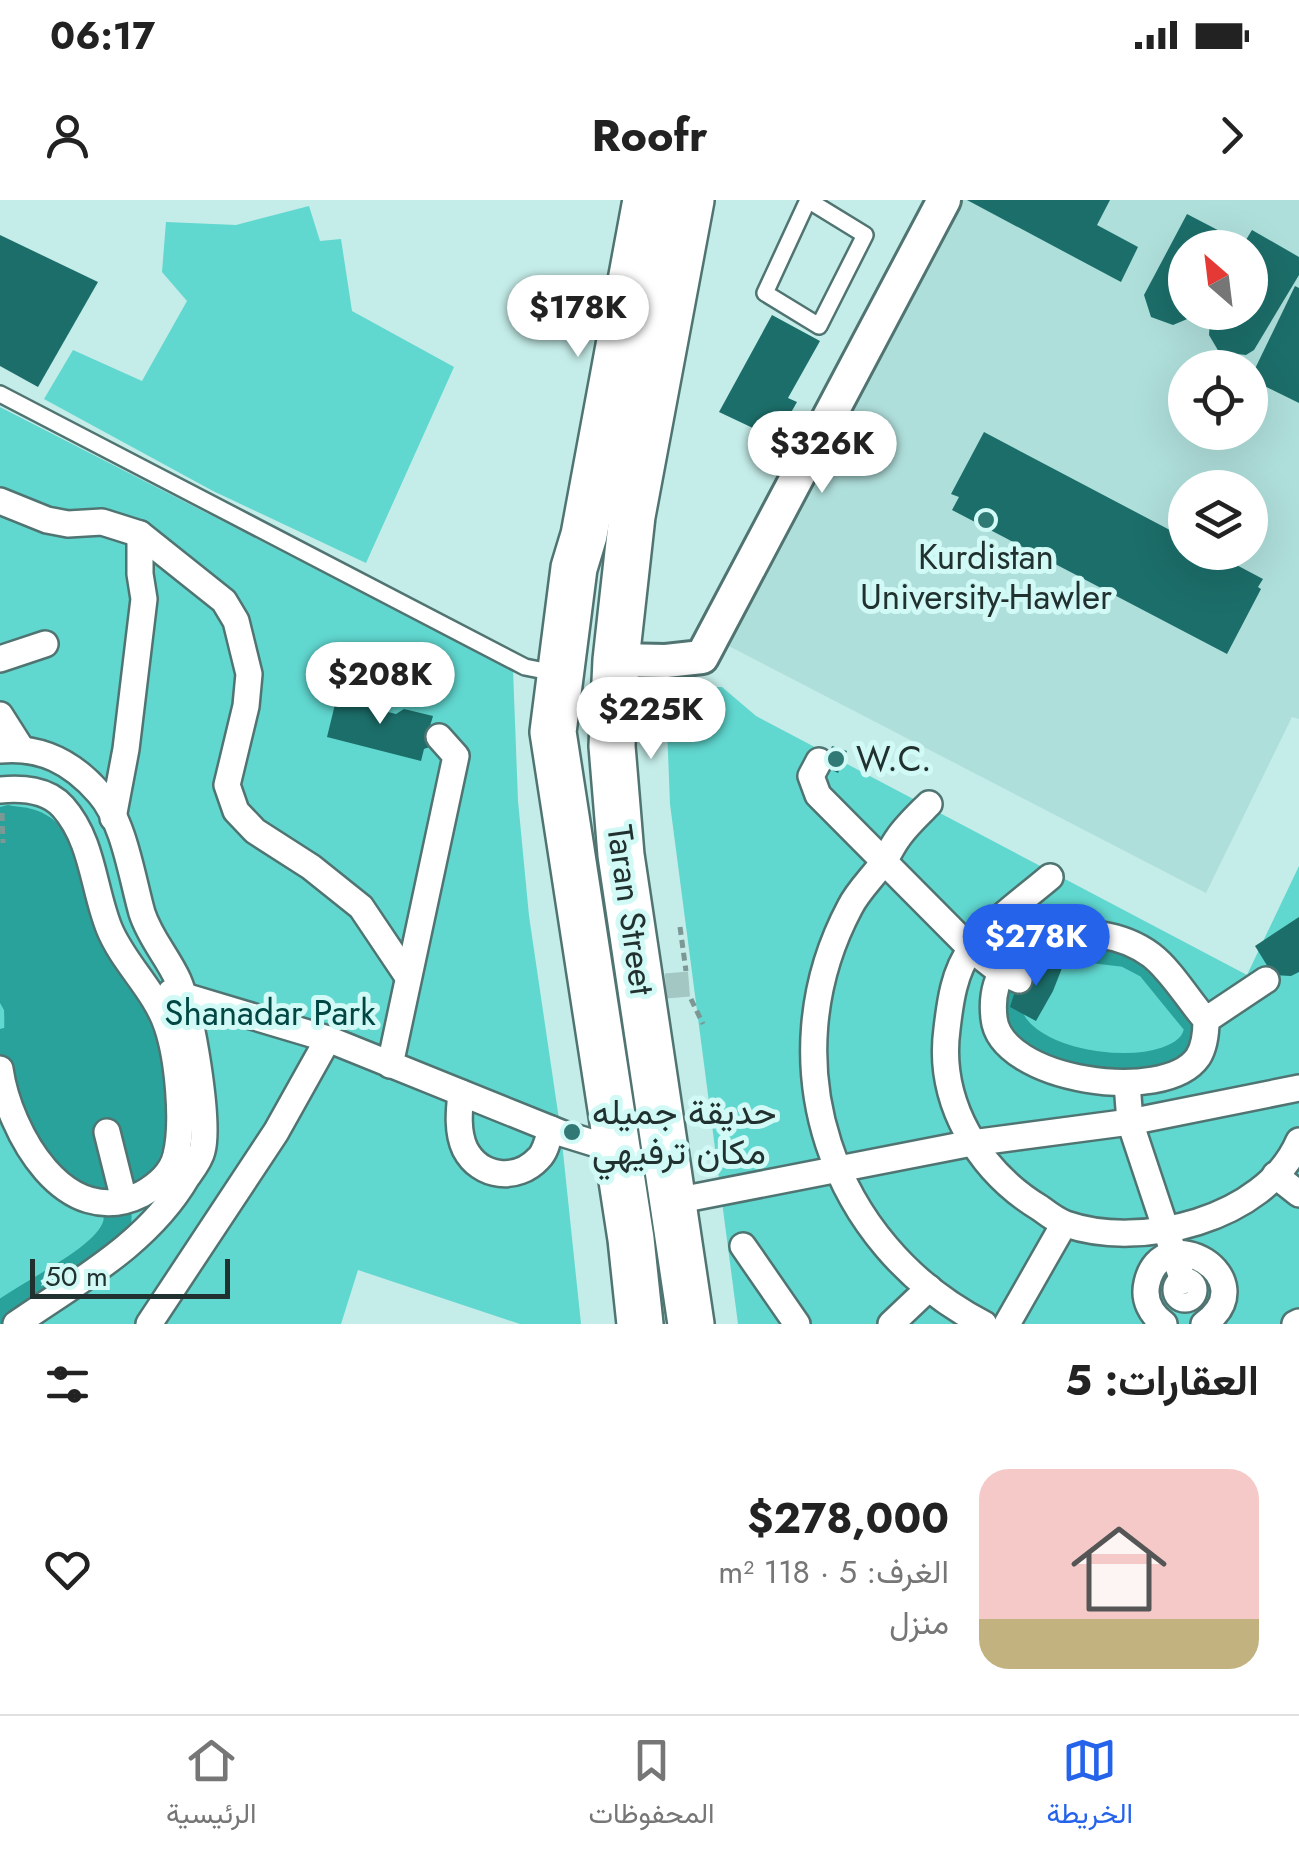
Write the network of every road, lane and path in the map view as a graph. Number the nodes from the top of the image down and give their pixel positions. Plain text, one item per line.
1 (614, 200) edge
2 (646, 200) edge
3 (692, 200) edge
4 (808, 200) edge
5 (944, 200) edge
6 (0, 394) edge
7 (0, 501) edge
8 (140, 534) junction
9 (45, 644) dead end
10 (0, 660) edge
11 (616, 660) junction
12 (550, 672) junction
13 (0, 715) edge
14 (553, 732) junction
15 (439, 736) dead end
16 (11, 749) edge
17 (818, 761) dead end
18 (0, 790) edge
19 (928, 804) dead end
20 (113, 818) junction
21 (886, 859) junction
22 (132, 874) junction
23 (1050, 877) dead end
24 (100, 898) junction
25 (680, 927) dead end
26 (971, 949) junction
27 (686, 972) dead end
28 (408, 976) junction
29 (1010, 976) junction
30 (1266, 980) dead end
31 (146, 988) junction
32 (184, 994) junction
33 (691, 999) dead end
34 (1206, 1020) junction
35 (703, 1024) dead end
36 (328, 1039) junction
37 (390, 1065) junction
38 (0, 1068) edge
39 (1, 1078) edge
40 (1126, 1083) junction
41 (1299, 1088) edge
42 (461, 1093) junction
43 (1130, 1122) junction
44 (551, 1129) junction
45 (107, 1132) dead end
46 (1299, 1142) edge
47 (972, 1143) junction
48 (616, 1150) junction
49 (836, 1170) junction
50 (1275, 1175) junction
51 (1299, 1194) edge
52 (122, 1200) junction
53 (675, 1200) junction
54 (1064, 1224) junction
55 (1166, 1227) junction
56 (742, 1246) dead end
57 (1175, 1254) junction
58 (1221, 1280) junction
59 (929, 1288) junction
60 (1186, 1297) edge
61 (1147, 1299) junction
62 (16, 1324) edge
63 (149, 1324) edge
64 (640, 1324) edge
65 (691, 1324) edge
66 (797, 1324) edge
67 (891, 1324) edge
68 (984, 1324) edge
69 (1007, 1324) edge
70 (1164, 1324) edge
71 (1204, 1324) edge

1 - 12 main road, Taran Street
2 - 14 main road, Taran Street
3 - 11 main road, Taran Street
4 - 4 lane
5 - 11 street
6 - 12 lane
7 - 8 street
8 - 20 street
8 - 28 street
9 - 10 street
11 - 53 main road, Taran Street
12 - 14 main road, Taran Street
13 - 16 street
14 - 48 main road, Taran Street
15 - 28 street
16 - 20 street
17 - 21 street
18 - 24 street
19 - 21 street
20 - 22 street
21 - 26 street
21 - 49 street
22 - 24 street
22 - 32 street
23 - 26 street
24 - 31 street
25 - 27 path
26 - 29 street
26 - 47 street
28 - 37 street
29 - 34 street
29 - 40 street
30 - 34 street
31 - 32 street
31 - 52 street
32 - 36 street
32 - 62 street
33 - 35 path
34 - 40 street
36 - 37 street
36 - 63 street
37 - 42 street
38 - 39 street
39 - 52 street
40 - 43 street
41 - 43 street
42 - 44 street
42 - 44 street
43 - 47 street
43 - 55 street
44 - 48 street
45 - 52 street
46 - 50 street
47 - 49 street
47 - 54 street
48 - 64 main road, Taran Street
49 - 53 street
49 - 59 street
50 - 51 street
50 - 55 street
53 - 65 main road, Taran Street
54 - 55 street
54 - 69 street
55 - 57 street
56 - 66 street
57 - 58 street
57 - 60 street
57 - 61 street
58 - 60 street
58 - 71 street
59 - 67 street
59 - 68 street
60 - 61 street
61 - 70 street

